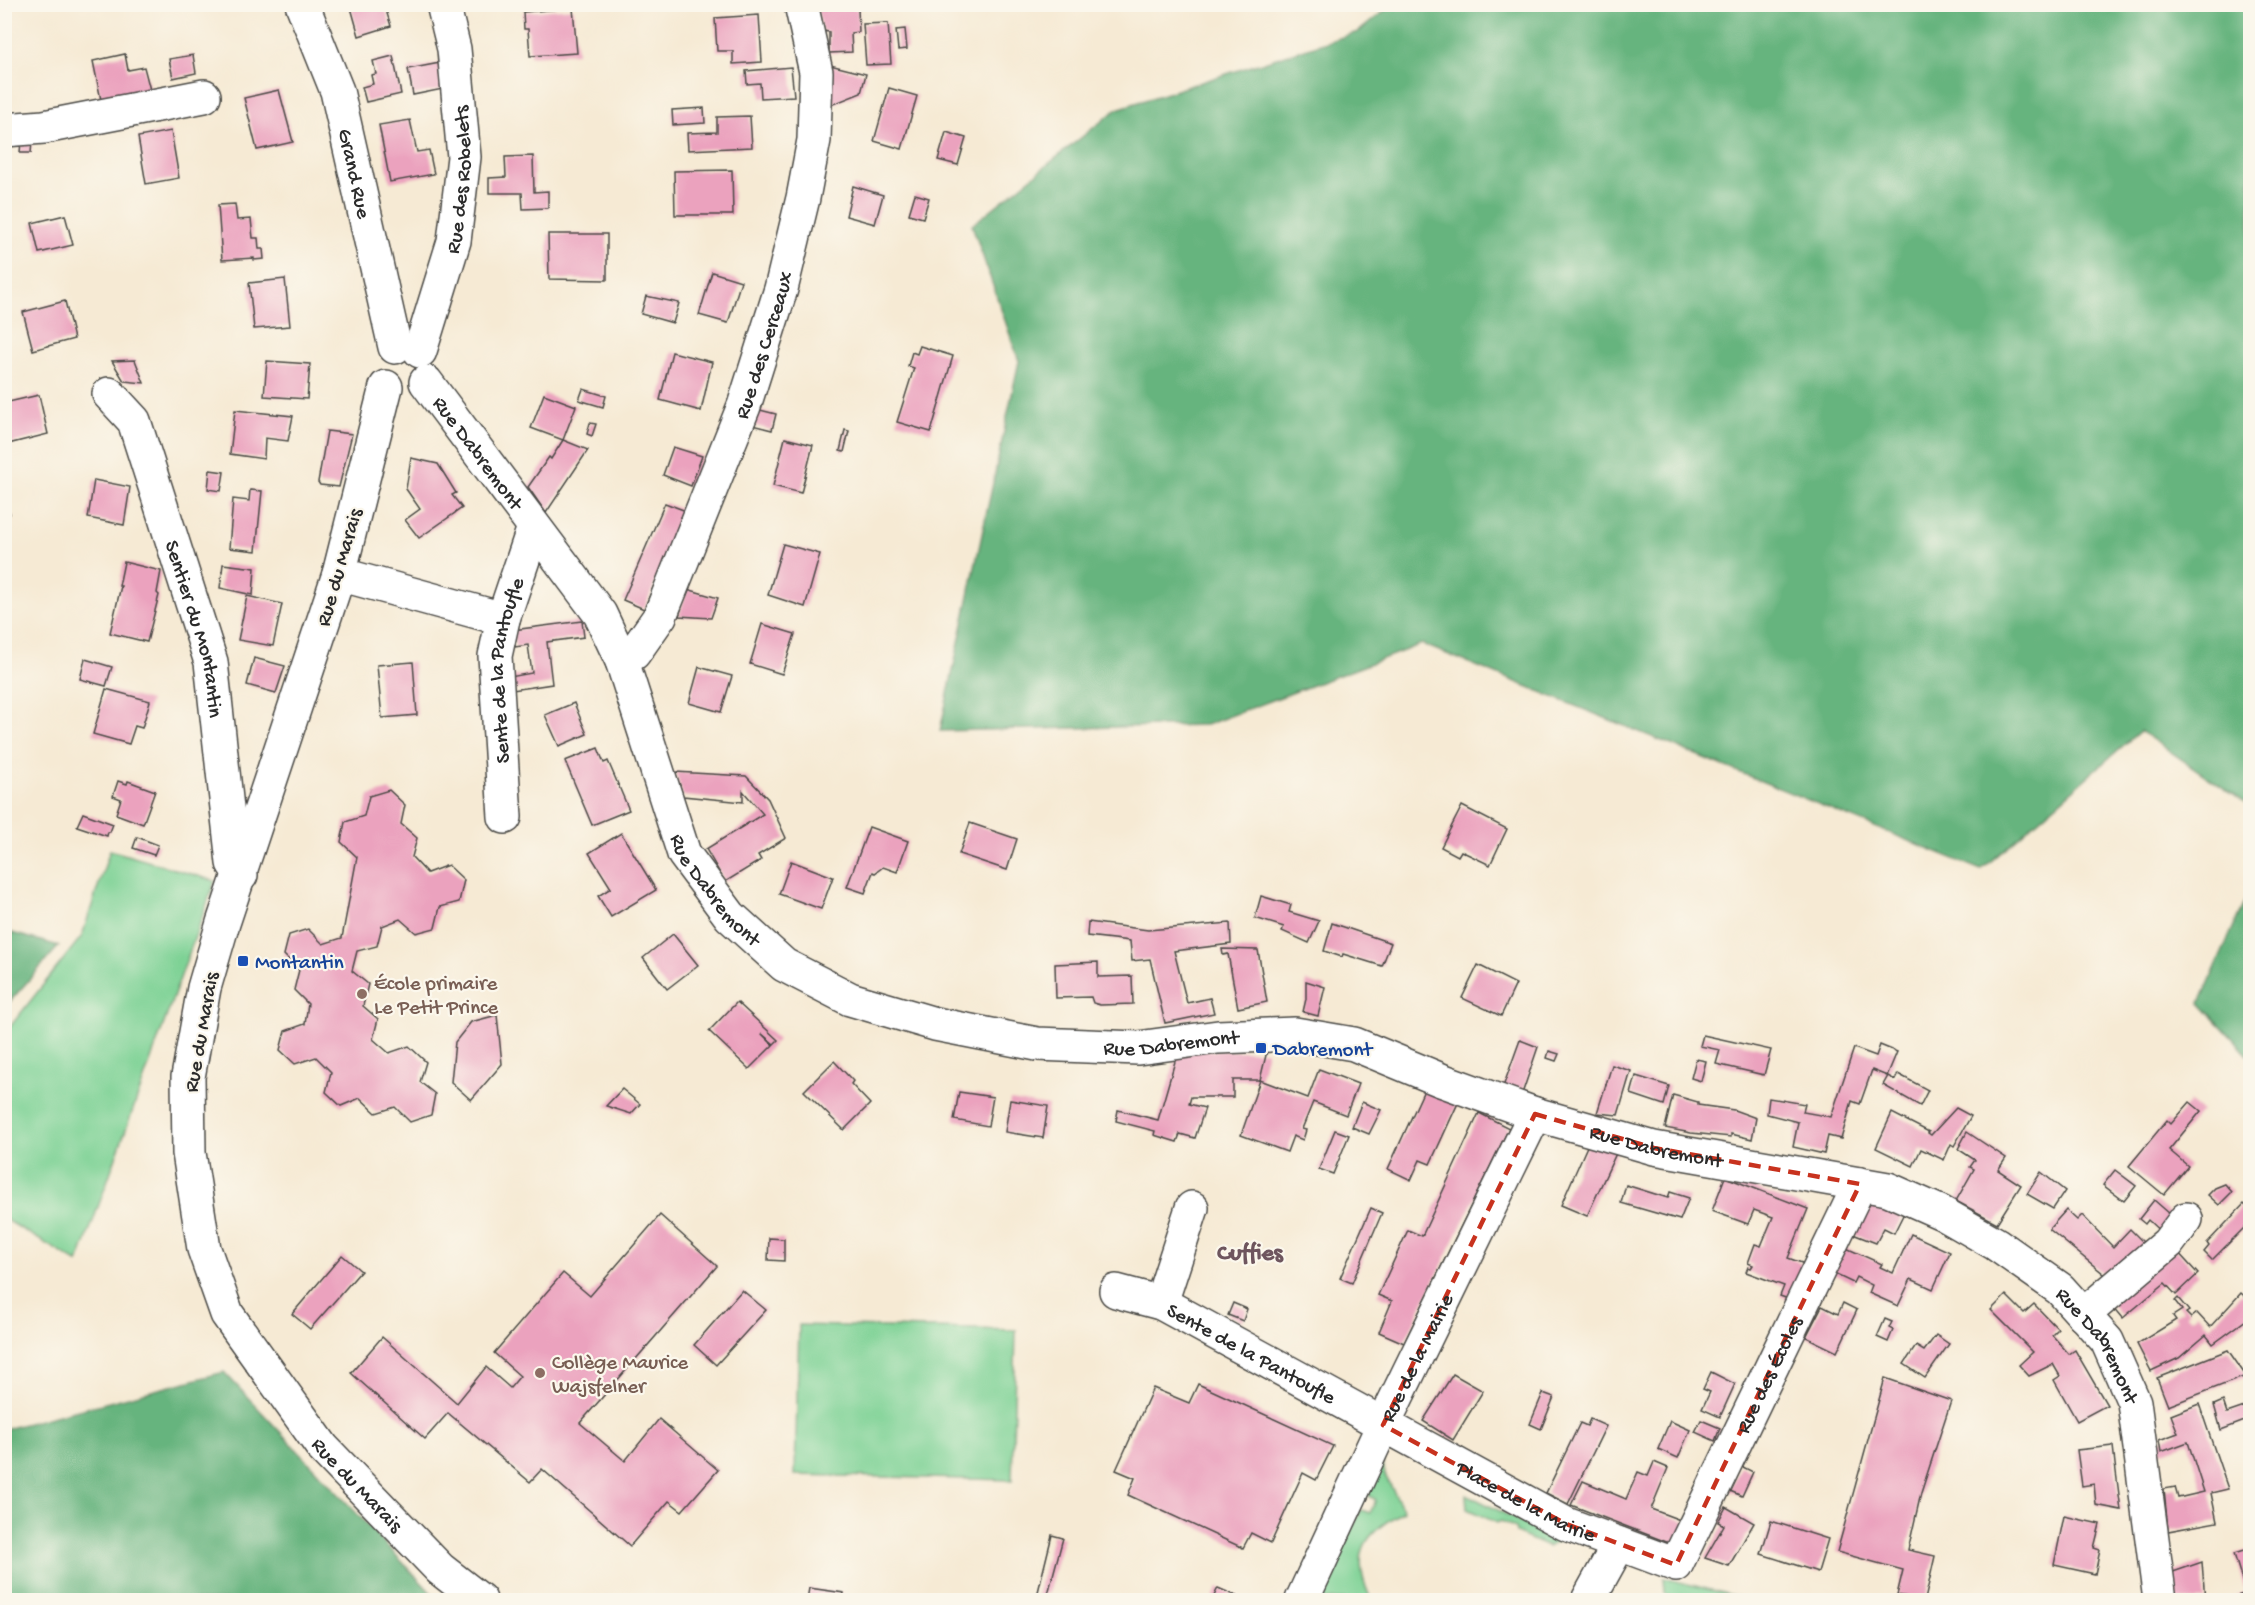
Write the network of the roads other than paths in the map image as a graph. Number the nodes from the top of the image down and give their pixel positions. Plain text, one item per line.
1 (302, 4) edge
2 (443, 4) edge
3 (801, 4) edge
4 (204, 96) dead end
5 (4, 130) edge
6 (408, 349) junction
7 (426, 382) junction
8 (386, 387) junction
9 (109, 394) dead end
10 (534, 527) junction
11 (339, 574) junction
12 (503, 619) junction
13 (622, 661) junction
14 (505, 817) dead end
15 (241, 874) junction
16 (1535, 1114) junction
17 (1860, 1184) junction
18 (1192, 1208) dead end
19 (2186, 1219) dead end
20 (1116, 1291) dead end
21 (1161, 1303) junction
22 (2083, 1315) junction
23 (1383, 1425) junction
24 (1619, 1544) junction
25 (1676, 1565) joint
26 (480, 1600) edge
27 (1302, 1600) edge
28 (1588, 1600) edge
29 (2160, 1600) edge

1 - 6 street, Grand Rue
2 - 6 street, Rue des Robelets
3 - 13 street, Rue des Cerceaux
4 - 5 street
6 - 7 street
6 - 8 street
7 - 8 street
7 - 10 street, Rue Dabremont
8 - 11 street, Rue du Marais
9 - 15 street, Sentier du Montantin
10 - 12 street, Sente de la Pantoufle
10 - 13 street, Rue Dabremont
11 - 12 street
11 - 15 street, Rue du Marais
12 - 14 street, Sente de la Pantoufle
13 - 16 street, Rue Dabremont
15 - 26 street, Rue du Marais
16 - 17 street, Rue Dabremont
16 - 23 street, Rue de la Mairie
17 - 22 street, Rue Dabremont
17 - 25 street, Rue des Écoles
18 - 21 street
19 - 22 street
20 - 21 street, Sente de la Pantoufle
21 - 23 street, Sente de la Pantoufle
22 - 29 street, Rue Dabremont
23 - 24 street, Place de la Mairie
23 - 27 street, Rue de la Mairie
24 - 25 street, Place de la Mairie
24 - 28 street

